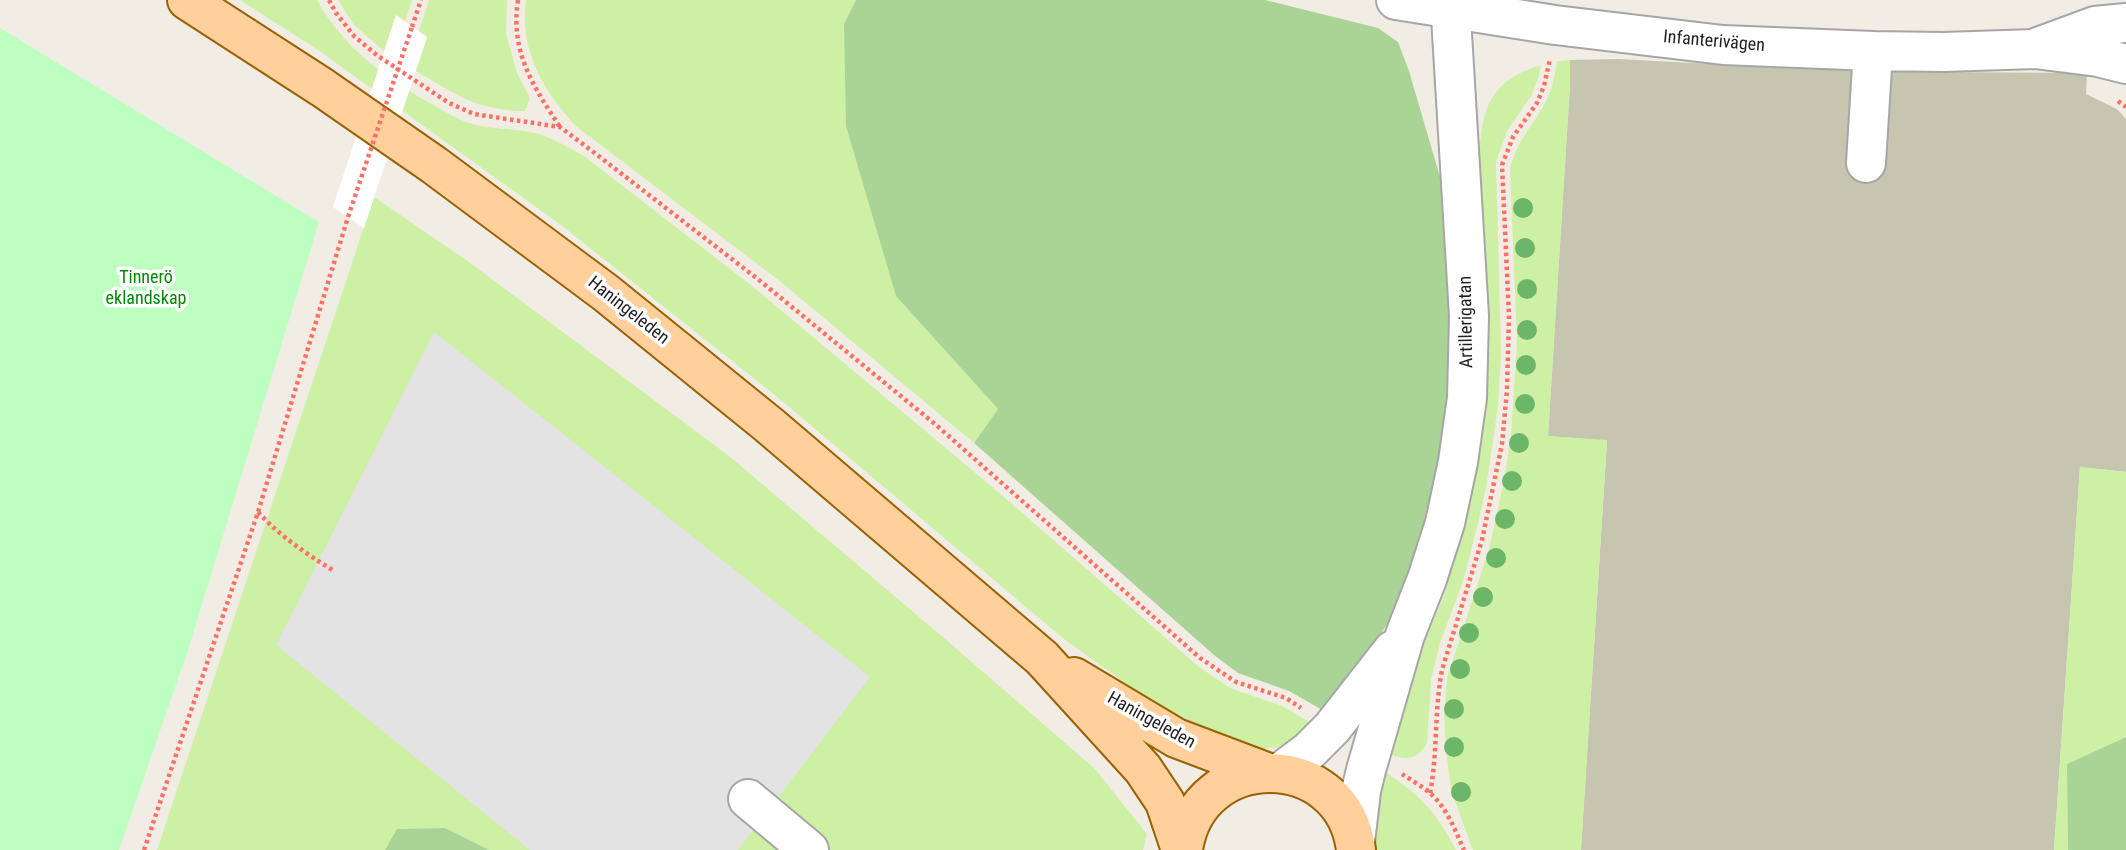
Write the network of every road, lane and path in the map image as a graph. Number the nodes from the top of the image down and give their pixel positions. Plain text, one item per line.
1 (187, 0) edge
2 (329, 0) edge
3 (421, 0) edge
4 (518, 0) edge
5 (1396, 0) edge
6 (1450, 4) edge
7 (2126, 23) edge
8 (2035, 49) junction
9 (1873, 51) junction
10 (2126, 64) edge
11 (560, 127) junction
12 (1866, 163) dead end
13 (258, 512) junction
14 (334, 571) dead end
15 (1405, 635) junction
16 (1042, 658) junction
17 (1332, 728) junction
18 (1371, 753) junction
19 (1273, 772) junction
20 (748, 799) dead end
21 (1355, 846) edge
22 (144, 850) edge
23 (809, 850) edge
24 (1182, 850) edge
25 (1464, 850) edge

1 - 16 main road, Haningeleden
2 - 11 path
3 - 13 path, bridge
4 - 11 path
5 - 6 street, Infanterivägen
6 - 9 street, Infanterivägen
6 - 15 street, Artillerigatan
7 - 8 street, Infanterivägen
8 - 9 street, Infanterivägen
8 - 10 street, Infanterivägen
9 - 12 street
11 - 17 path
13 - 14 path
13 - 22 path
15 - 17 street, Artillerigatan
15 - 18 street, Artillerigatan
16 - 19 main road, Haningeleden
16 - 24 main road, Haningeleden
17 - 19 street, Artillerigatan
18 - 21 street, Artillerigatan
18 - 25 path
19 - 21 main road, Haningeleden
19 - 24 main road
20 - 23 street

